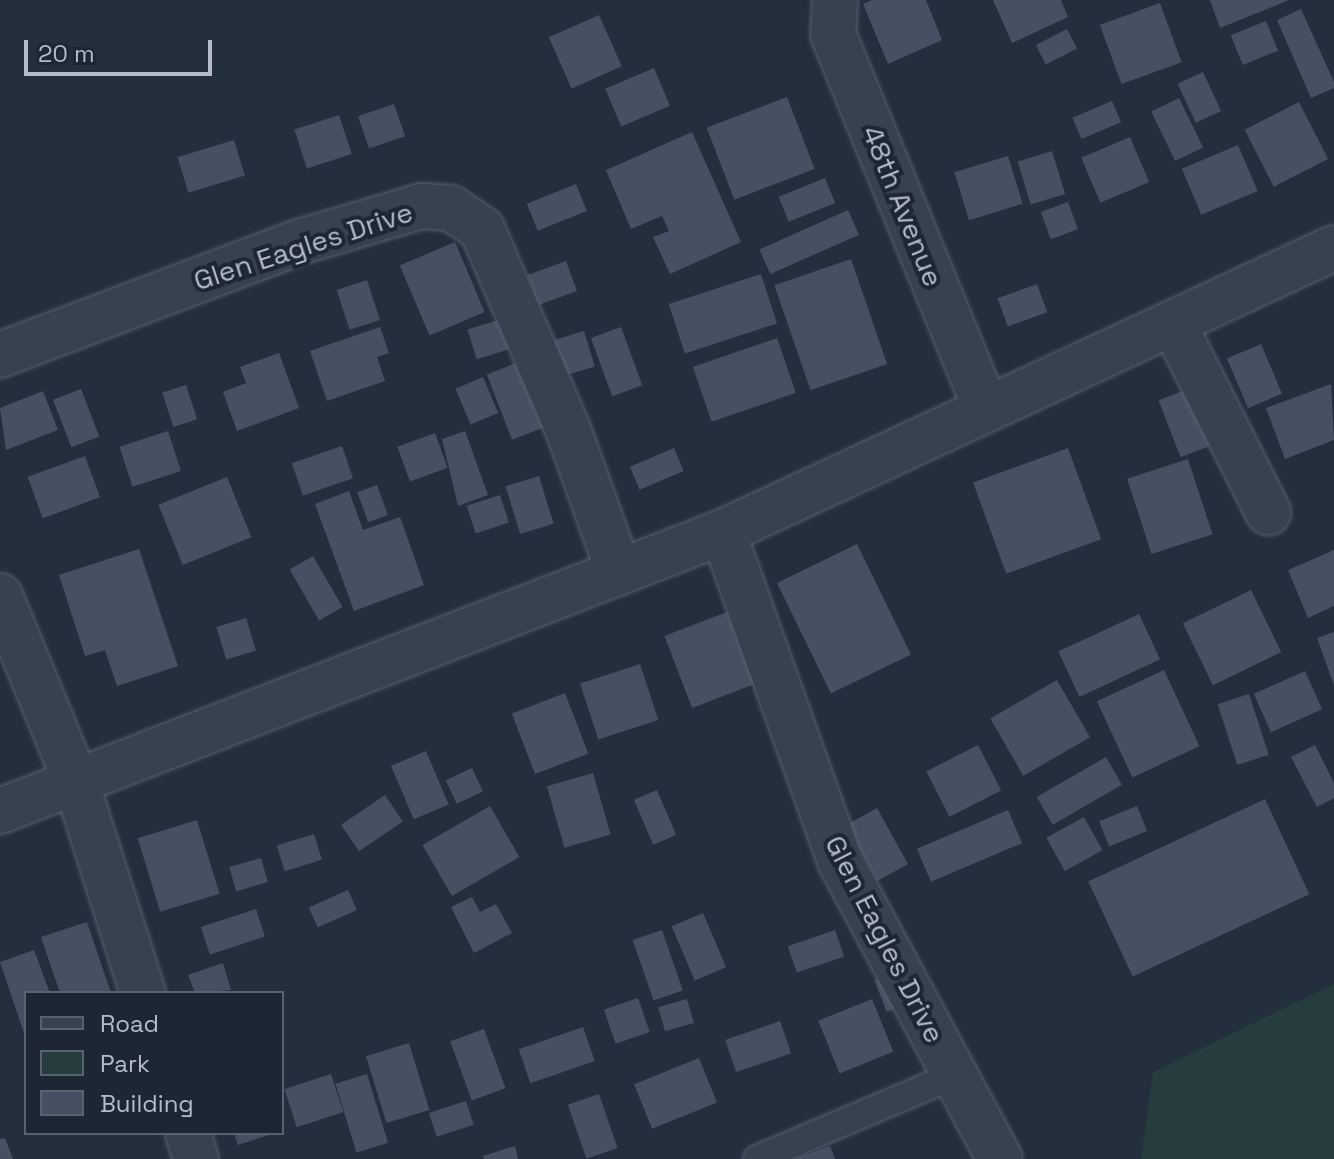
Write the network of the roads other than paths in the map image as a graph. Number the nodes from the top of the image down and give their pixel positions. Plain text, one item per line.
1 (835, 0) edge
2 (1334, 248) edge
3 (1173, 323) junction
4 (0, 355) edge
5 (986, 409) junction
6 (1268, 512) dead end
7 (723, 532) junction
8 (619, 572) junction
9 (0, 596) edge
10 (75, 779) junction
11 (0, 811) edge
12 (142, 991) edge
13 (955, 1075) junction
14 (189, 1135) edge
15 (196, 1159) edge
16 (757, 1159) edge
17 (1000, 1159) edge

1 - 5 street, 48th Avenue
2 - 3 street
3 - 5 street
3 - 6 street
4 - 8 street, Glen Eagles Drive
5 - 7 street
7 - 8 street
7 - 13 street, Glen Eagles Drive
8 - 10 street
9 - 10 street
10 - 11 street
10 - 12 street
13 - 16 lane
13 - 17 street, Glen Eagles Drive
14 - 15 street

